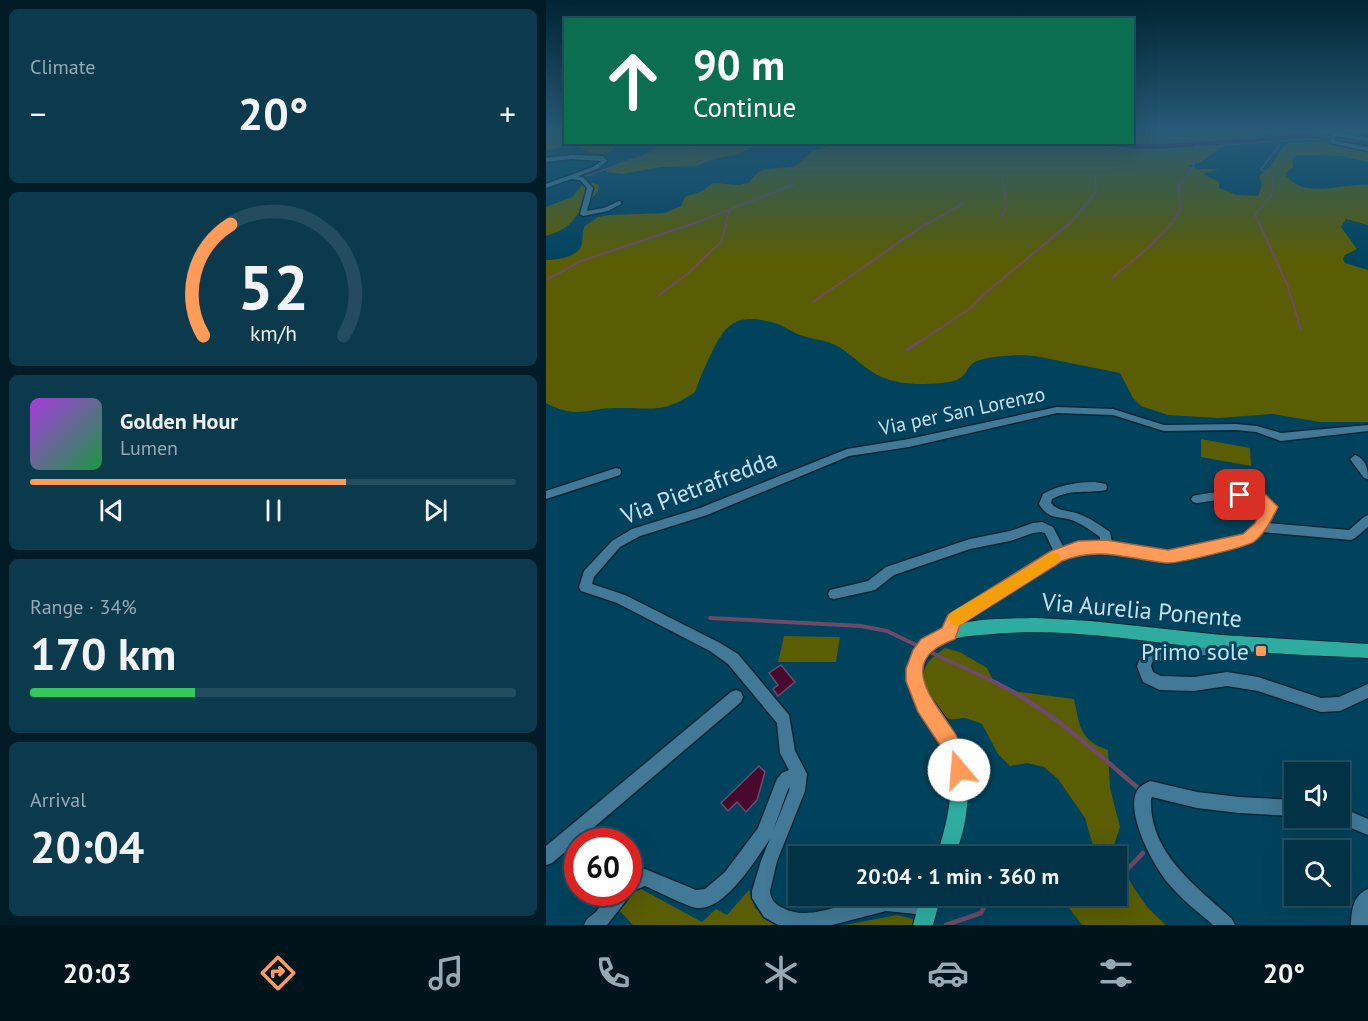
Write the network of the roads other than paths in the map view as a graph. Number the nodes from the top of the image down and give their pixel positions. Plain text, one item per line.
1 (579, 174) edge
2 (571, 177) junction
3 (546, 186) edge
4 (619, 203) dead end
5 (1368, 428) edge
6 (847, 453) joint
7 (1355, 459) dead end
8 (616, 472) dead end
9 (1368, 475) edge
10 (1102, 487) dead end
11 (546, 495) edge
12 (1197, 500) dead end
13 (1368, 520) edge
14 (1260, 527) junction
15 (1106, 547) junction
16 (1061, 554) junction
17 (834, 594) dead end
18 (949, 633) junction
19 (1208, 640) junction
20 (1368, 651) edge
21 (1368, 691) edge
22 (736, 697) dead end
23 (799, 774) junction
24 (1284, 807) edge
25 (1350, 819) edge
26 (1368, 827) edge
27 (950, 846) edge
28 (546, 857) edge
29 (642, 877) edge
30 (1368, 898) edge
31 (611, 906) edge
32 (926, 909) edge
33 (593, 925) edge
34 (1226, 925) edge
35 (1360, 925) edge

1 - 2 street
2 - 3 street
2 - 4 street
5 - 6 street, Via per San Lorenzo
6 - 23 street, Via Pietrafredda
7 - 9 street
8 - 11 street
10 - 15 street
12 - 14 street
13 - 14 street
14 - 15 street
15 - 16 street
16 - 17 street
16 - 18 street
18 - 19 main road, Via Aurelia Ponente
18 - 27 main road, Via Aurelia Ponente
19 - 20 main road, Via Aurelia Ponente
19 - 21 street
22 - 28 street
23 - 29 street
23 - 32 street
24 - 34 street
25 - 26 street
30 - 35 street
31 - 33 street

